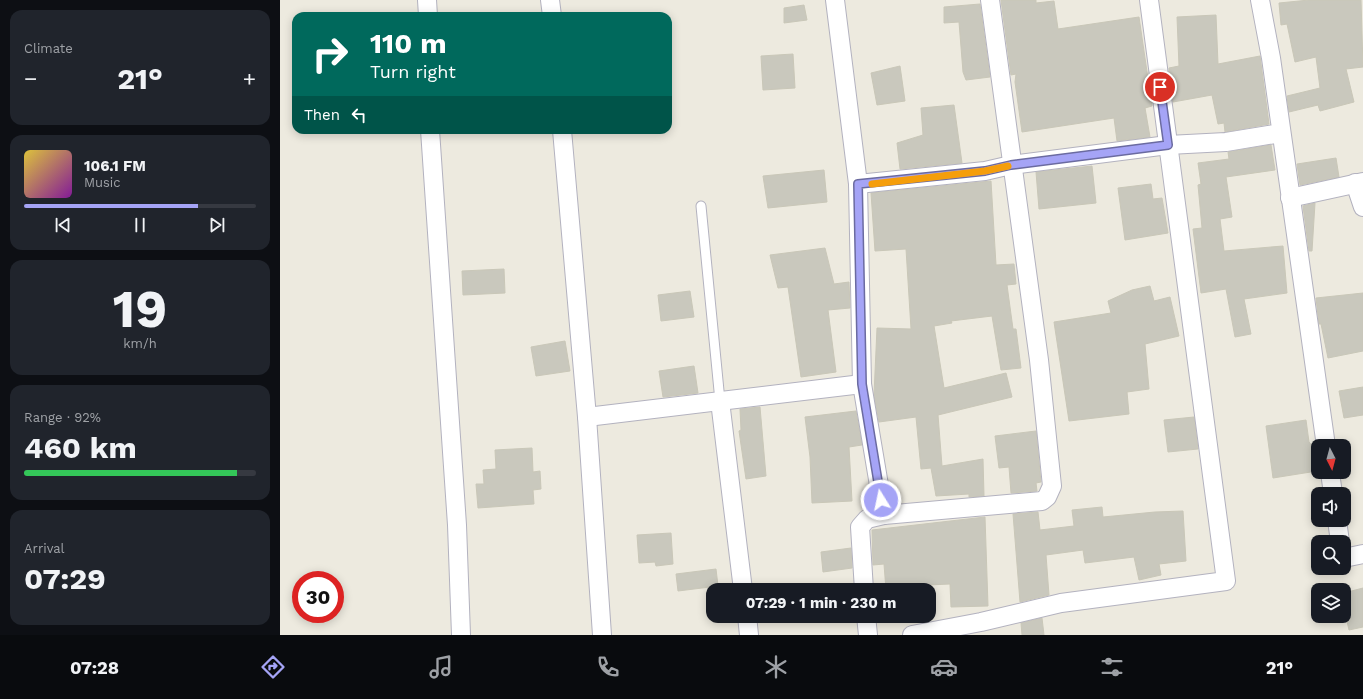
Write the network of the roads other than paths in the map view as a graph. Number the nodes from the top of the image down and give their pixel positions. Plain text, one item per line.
1 (427, 0) edge
2 (550, 0) edge
3 (835, 0) edge
4 (990, 0) edge
5 (1149, 0) edge
6 (1260, 0) edge
7 (428, 12) edge
8 (552, 12) edge
9 (430, 134) edge
10 (562, 134) edge
11 (1281, 134) junction
12 (1168, 145) junction
13 (1011, 165) junction
14 (1359, 183) edge
15 (858, 184) junction
16 (1290, 198) junction
17 (701, 206) dead end
18 (1363, 207) edge
19 (862, 384) junction
20 (720, 401) junction
21 (587, 416) junction
22 (1325, 439) edge
23 (884, 515) junction
24 (1363, 554) edge
25 (1351, 557) edge
26 (742, 583) edge
27 (864, 583) edge
28 (748, 623) edge
29 (867, 623) edge
30 (981, 629) edge
31 (461, 635) edge
32 (602, 635) edge
33 (749, 635) edge
34 (868, 635) edge
35 (912, 635) edge

1 - 7 street
2 - 8 street
3 - 15 street
4 - 13 street
5 - 12 street
6 - 11 street
9 - 31 street
10 - 21 street
11 - 12 street
11 - 16 street
12 - 13 street
12 - 30 street
13 - 15 street
13 - 23 street
14 - 16 street
14 - 18 street
15 - 19 street
16 - 22 street
17 - 20 lane
19 - 20 street
19 - 23 street
20 - 21 street
20 - 26 street
21 - 32 street
23 - 27 street
24 - 25 street
28 - 33 street
29 - 34 street
30 - 35 street

